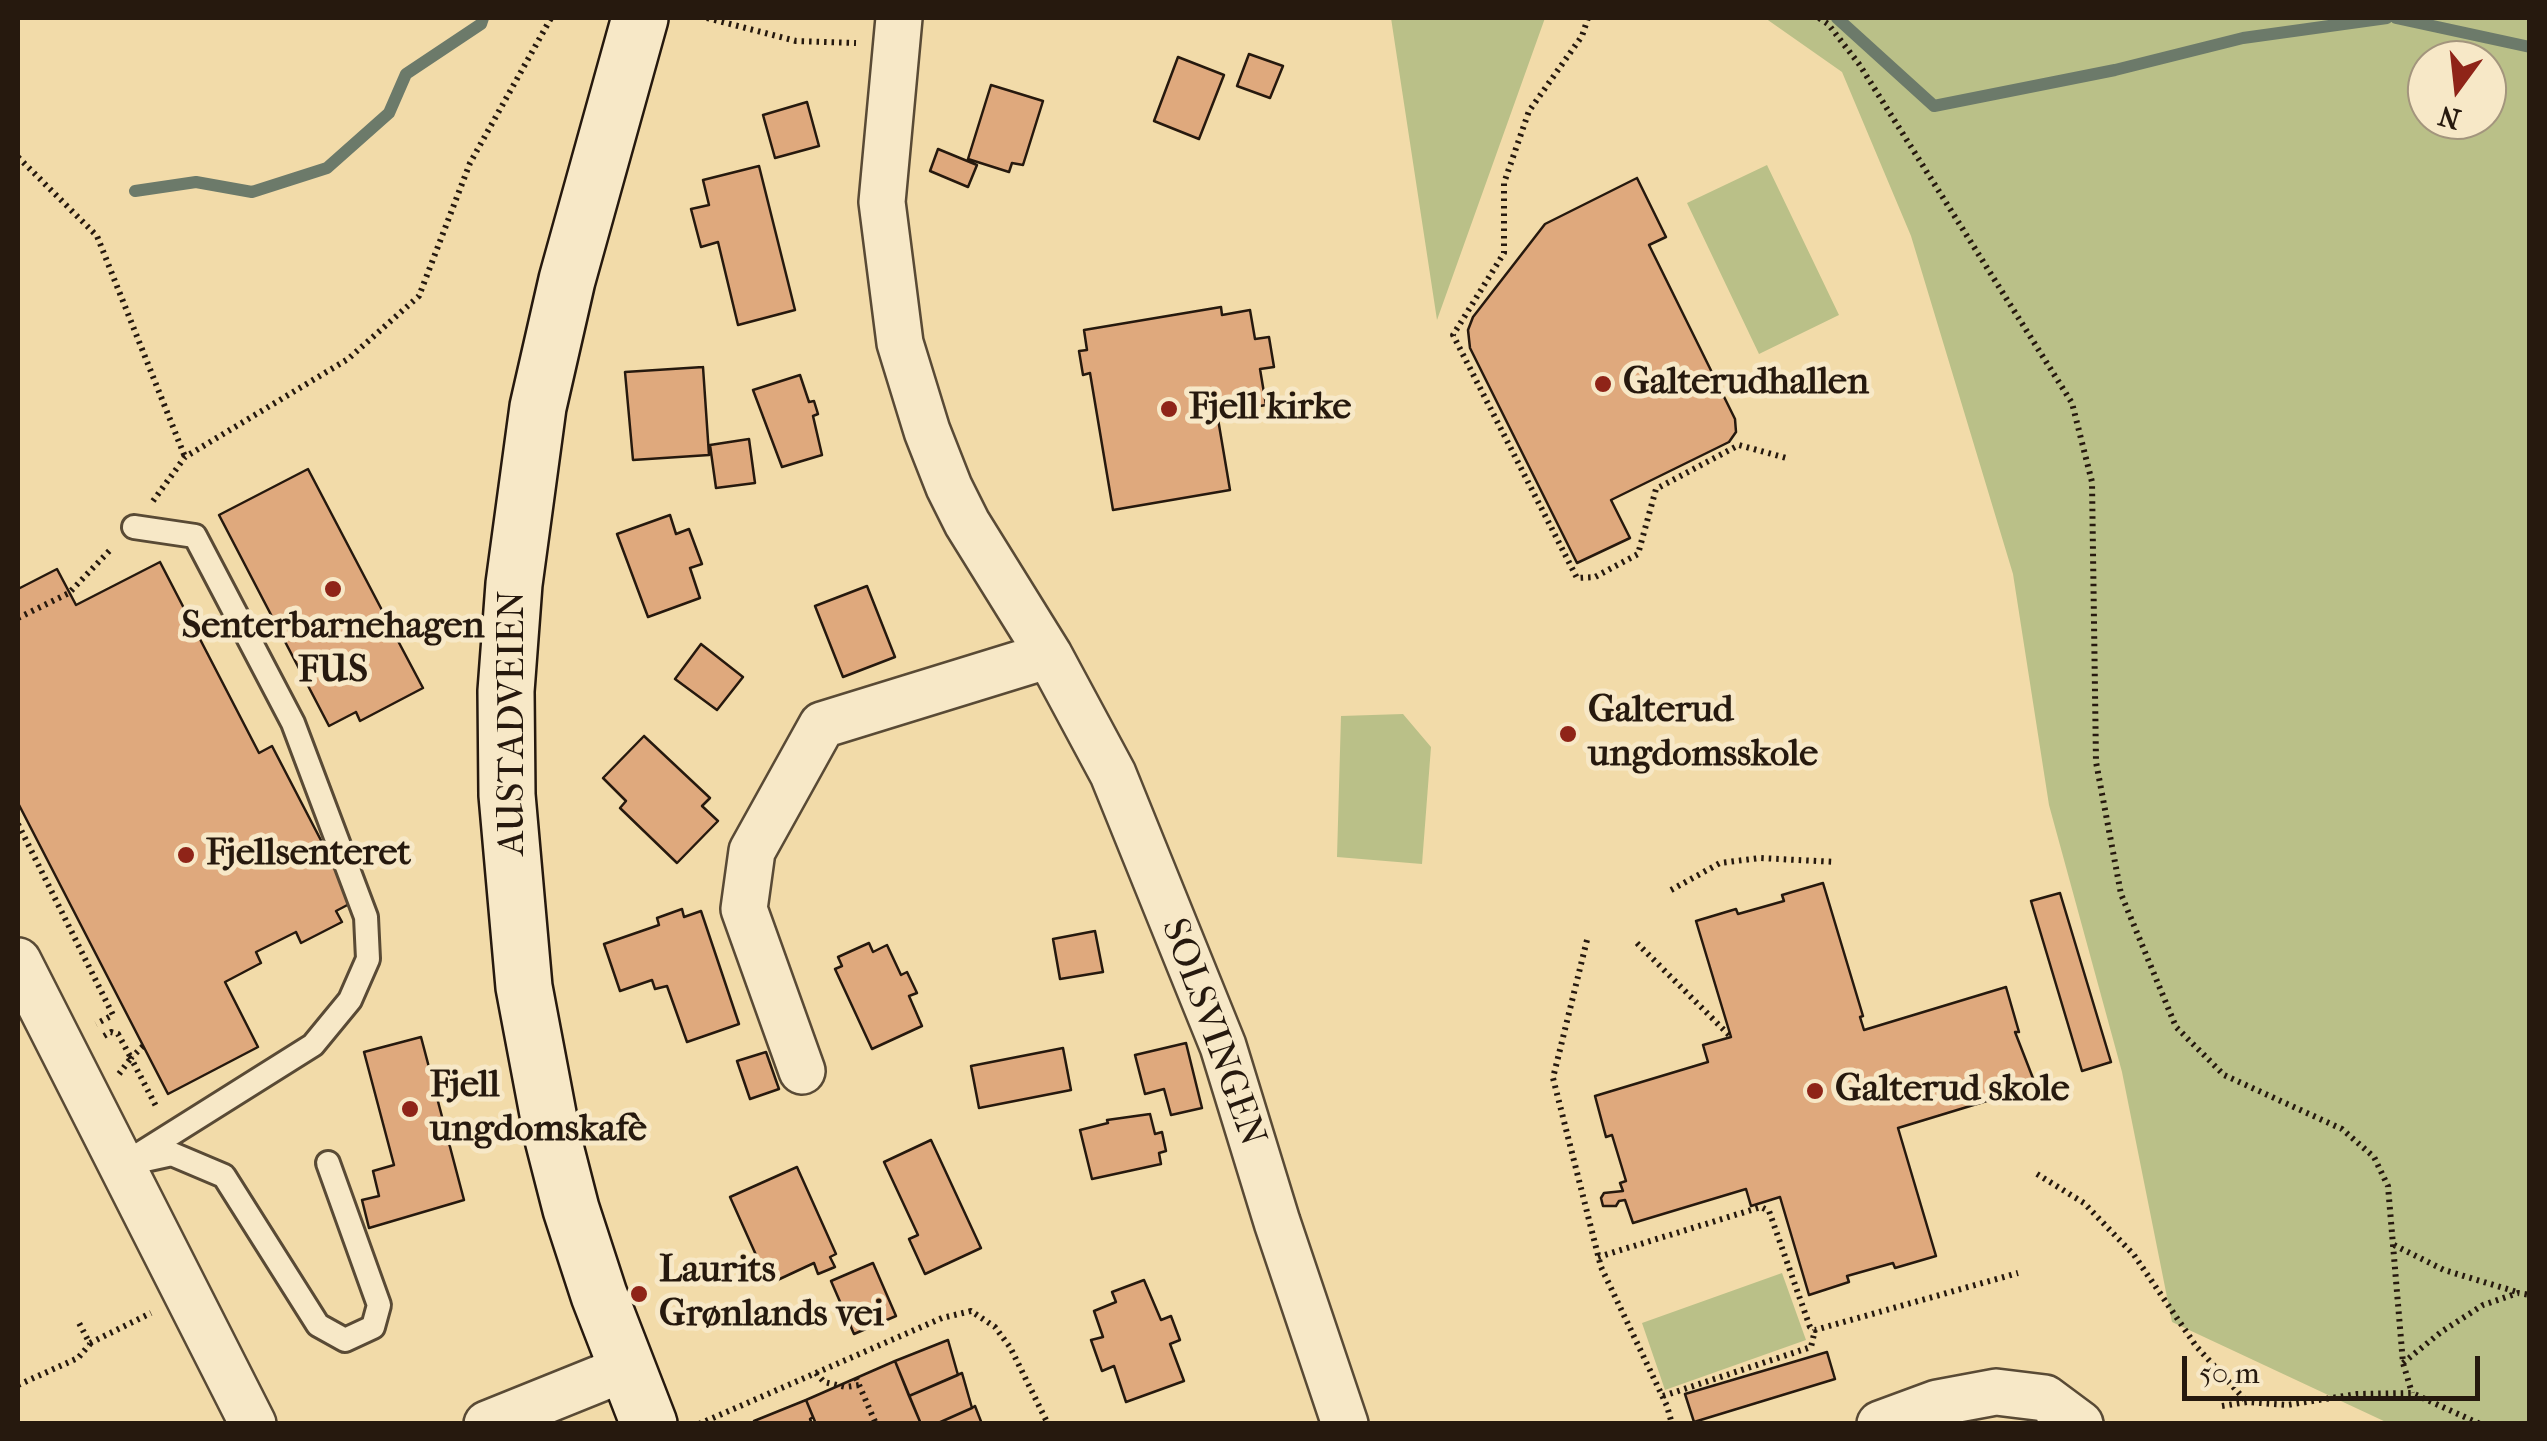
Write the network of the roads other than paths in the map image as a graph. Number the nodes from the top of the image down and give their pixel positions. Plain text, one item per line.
1 (640, 18) edge
2 (898, 31) edge
3 (134, 527) dead end
4 (1049, 655) junction
5 (18, 961) edge
6 (802, 1072) dead end
7 (328, 1164) dead end
8 (122, 1165) junction
9 (626, 1368) junction
10 (252, 1424) edge
11 (487, 1424) edge
12 (649, 1424) edge
13 (1345, 1424) edge
14 (1880, 1424) edge
15 (2080, 1424) edge

1 - 9 main road, AUSTADVEIEN
2 - 4 street, SOLSVINGEN
3 - 8 lane
4 - 6 street
4 - 13 street, SOLSVINGEN
5 - 8 street
7 - 8 lane
8 - 10 street
9 - 11 street
9 - 12 main road, AUSTADVEIEN
14 - 15 street

